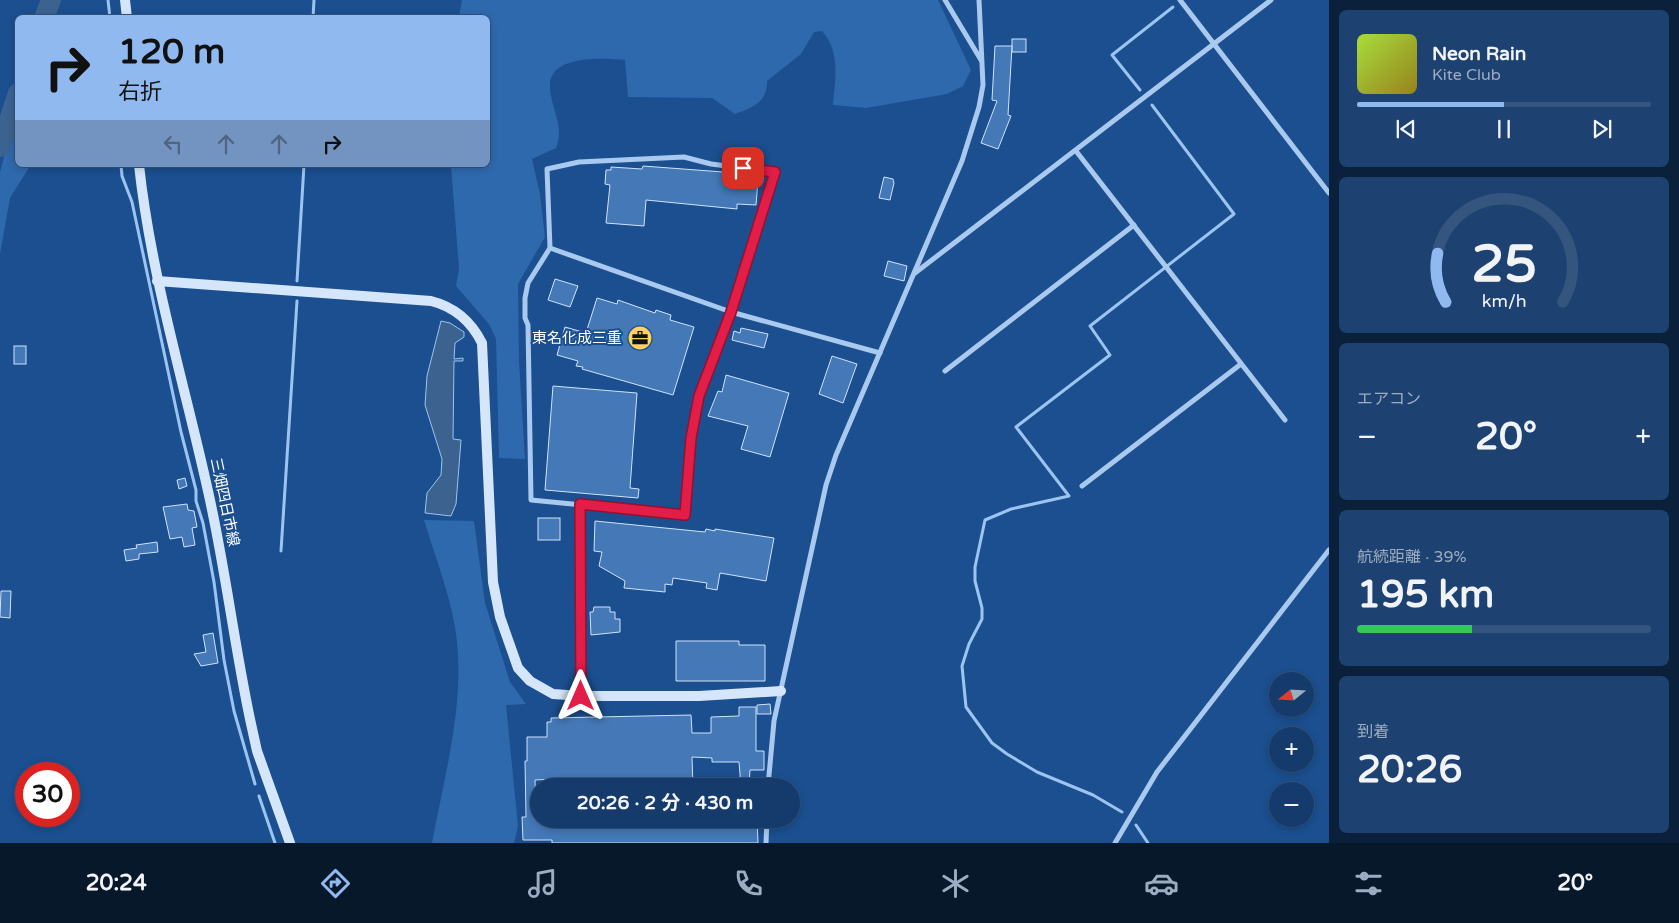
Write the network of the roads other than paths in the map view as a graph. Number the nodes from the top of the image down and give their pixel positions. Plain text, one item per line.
1 (126, 0) edge
2 (945, 0) edge
3 (979, 0) edge
4 (1180, 0) edge
5 (1271, 0) edge
6 (127, 15) edge
7 (1215, 45) junction
8 (982, 63) junction
9 (1076, 151) junction
10 (140, 167) edge
11 (1329, 193) edge
12 (1134, 225) junction
13 (550, 248) junction
14 (915, 274) junction
15 (157, 281) junction
16 (731, 312) junction
17 (880, 353) junction
18 (1241, 364) junction
19 (945, 371) dead end
20 (1285, 420) dead end
21 (1082, 486) dead end
22 (580, 504) junction
23 (1329, 550) edge
24 (781, 690) junction
25 (581, 696) junction
26 (769, 778) edge
27 (767, 828) edge
28 (290, 843) edge
29 (766, 843) edge
30 (1114, 843) edge

1 - 6 street
2 - 8 street
3 - 8 street
4 - 7 street
5 - 7 street
7 - 9 street
7 - 11 street
8 - 14 street
9 - 12 street
9 - 14 street
10 - 15 street, 三畑四日市線
12 - 18 street
12 - 19 street
13 - 16 street
13 - 16 street
13 - 22 street
14 - 17 street
15 - 25 street
15 - 28 street, 三畑四日市線
16 - 17 street
16 - 22 street
17 - 24 street
18 - 20 street
18 - 21 street
22 - 25 street
23 - 30 street
24 - 25 street
24 - 26 street
27 - 29 street

